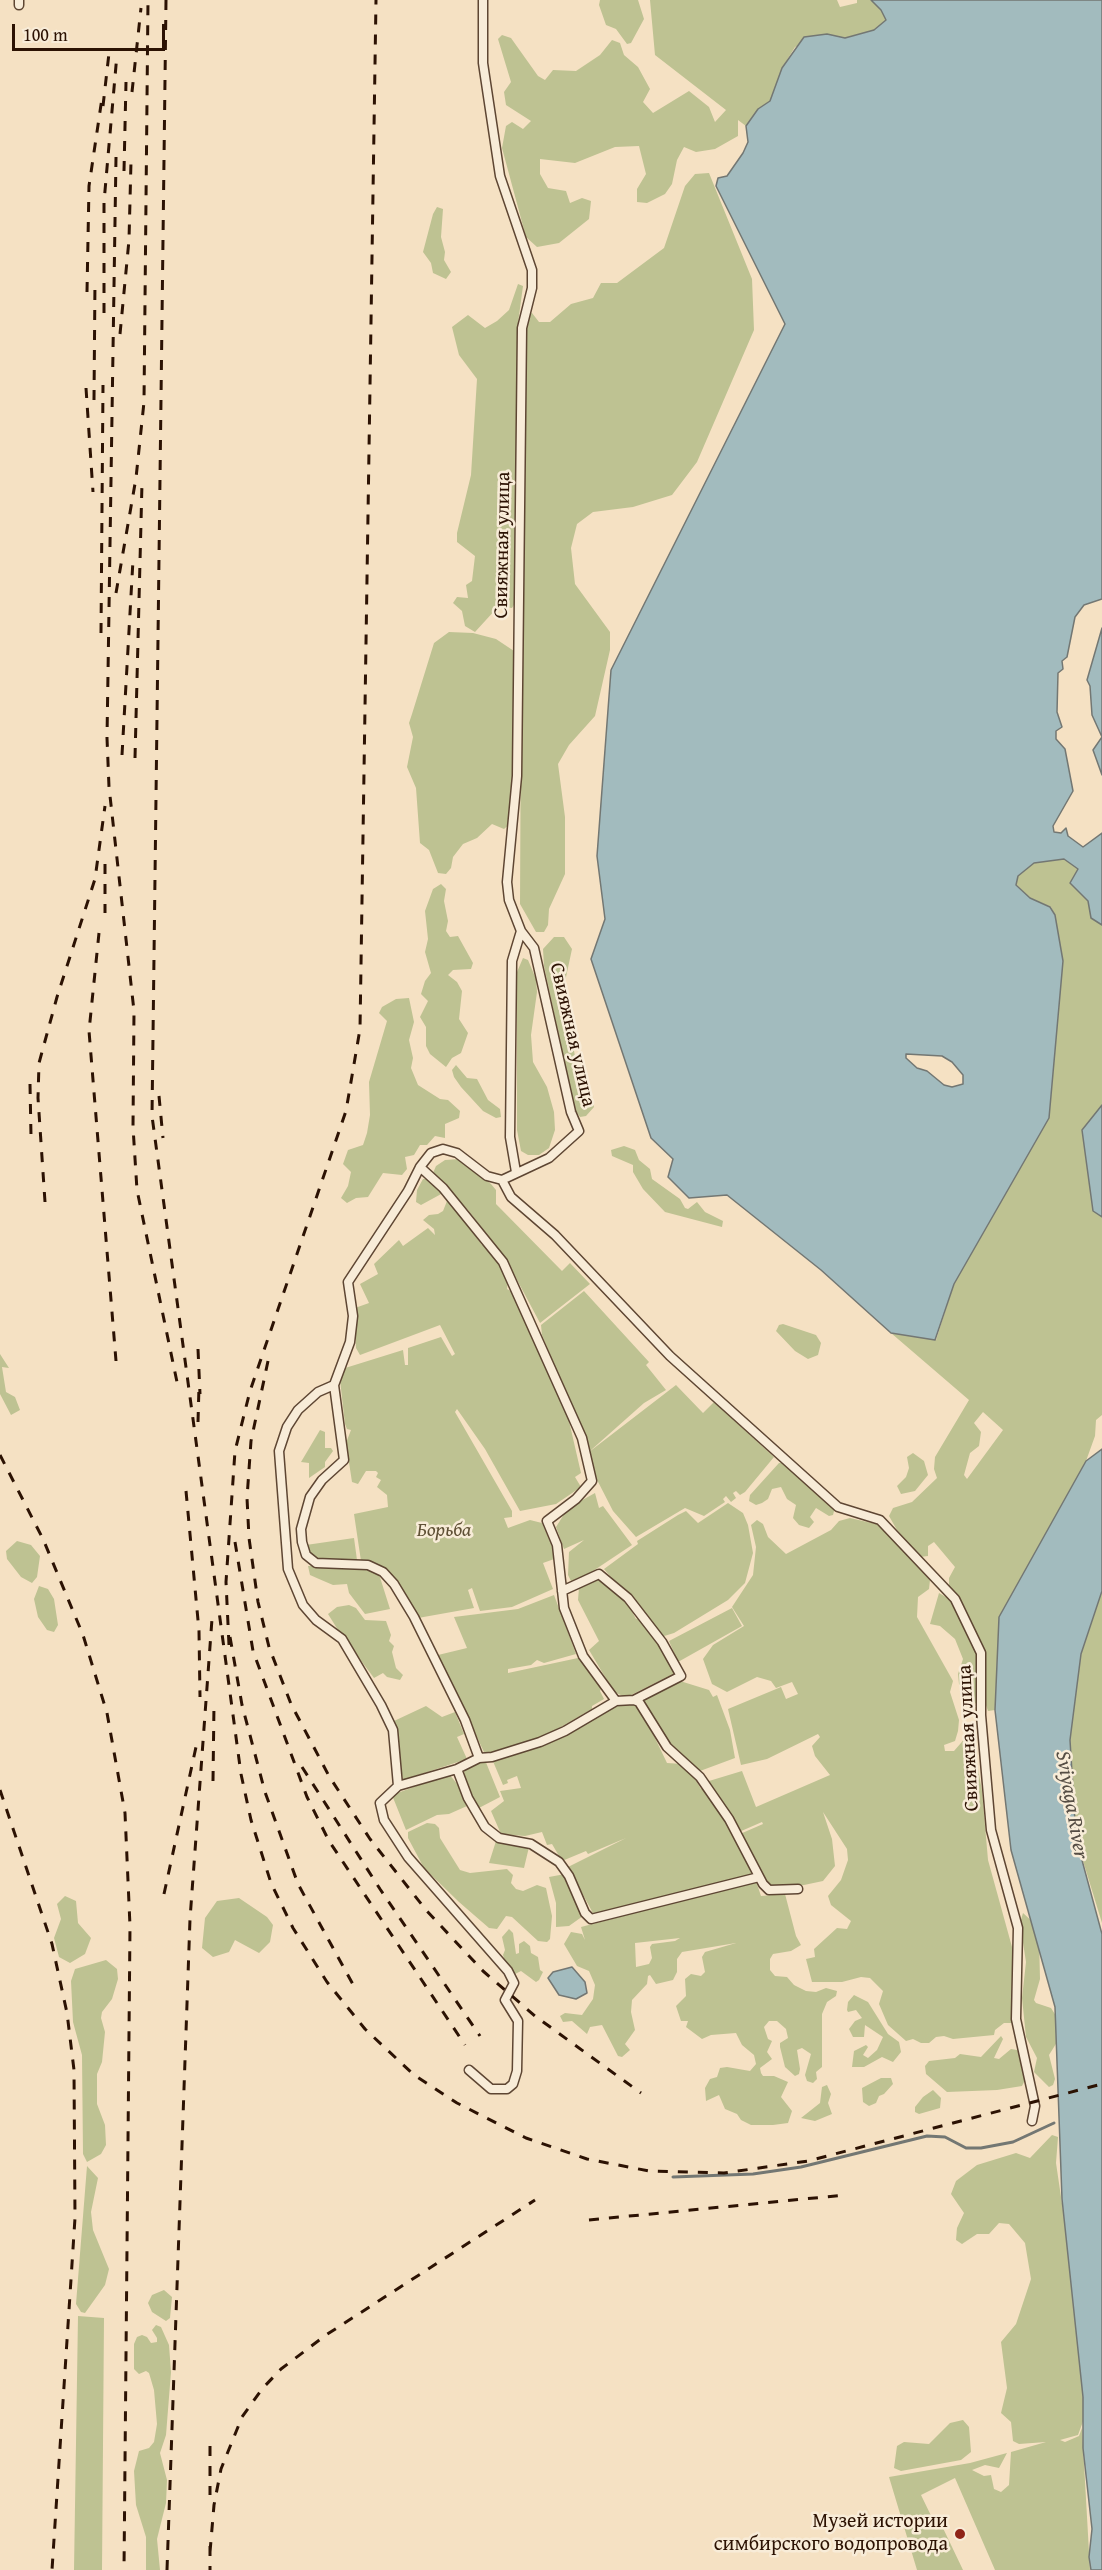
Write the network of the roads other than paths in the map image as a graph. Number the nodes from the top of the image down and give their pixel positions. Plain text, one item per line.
1 (483, 0) edge
2 (521, 931) junction
3 (420, 1167) junction
4 (516, 1172) junction
5 (502, 1180) junction
6 (334, 1385) junction
7 (562, 1591) junction
8 (634, 1700) junction
9 (616, 1701) junction
10 (479, 1758) junction
11 (457, 1768) junction
12 (398, 1786) junction
13 (759, 1878) junction
14 (798, 1889) dead end
15 (469, 2070) dead end
16 (1032, 2121) dead end

1 - 2 street, Свияжная улица
2 - 4 street
2 - 4 street, Свияжная улица
3 - 5 street
3 - 6 street
3 - 7 street
4 - 5 street, Свияжная улица
5 - 16 street, Свияжная улица
6 - 10 street
6 - 12 street
7 - 8 street
7 - 9 street
8 - 9 street
8 - 13 street
9 - 10 street
10 - 11 street
11 - 12 street
11 - 13 street
12 - 15 street
13 - 14 street

